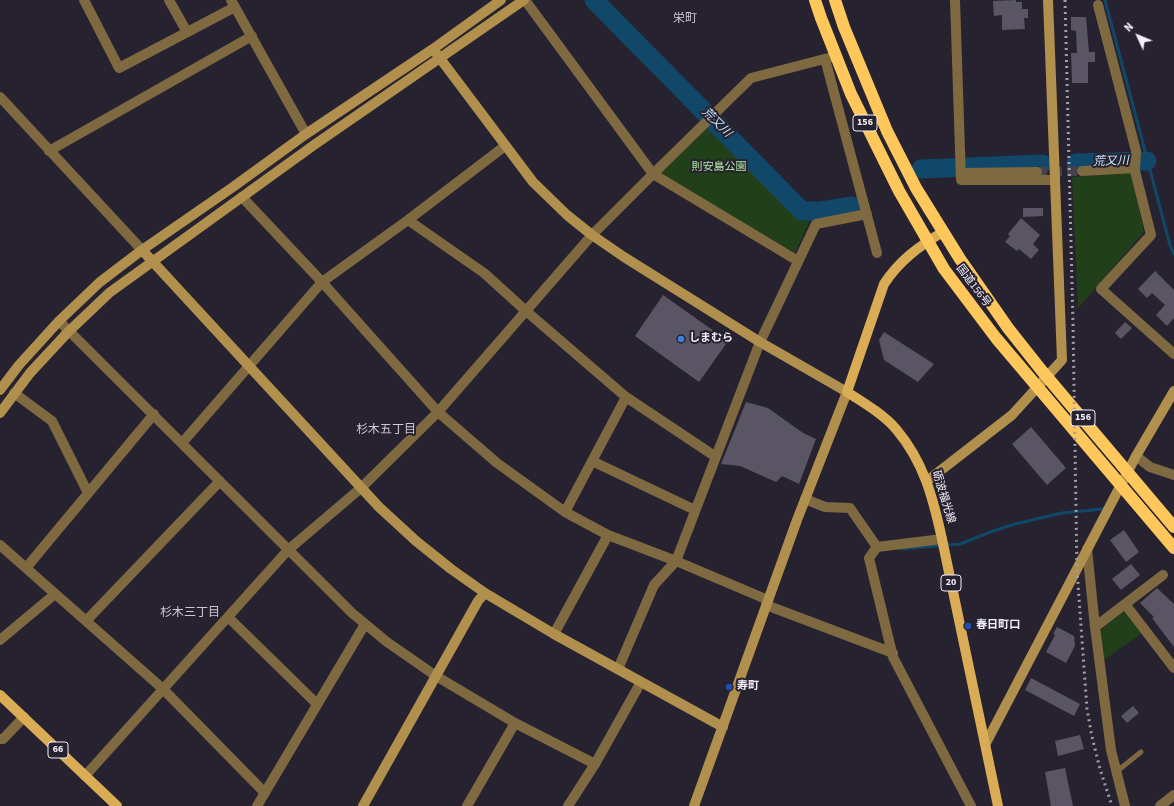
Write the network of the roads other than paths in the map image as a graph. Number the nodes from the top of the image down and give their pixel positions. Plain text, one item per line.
1 (84, 0) edge
2 (169, 0) edge
3 (501, 0) edge
4 (525, 0) edge
5 (815, 0) edge
6 (835, 0) edge
7 (955, 0) edge
8 (1048, 0) edge
9 (233, 4) edge
10 (1098, 5) dead end
11 (187, 32) junction
12 (252, 36) junction
13 (433, 49) junction
14 (831, 58) junction
15 (441, 59) junction
16 (0, 97) edge
17 (306, 134) junction
18 (505, 146) junction
19 (49, 151) junction
20 (1135, 168) junction
21 (1082, 171) tunnel mouth
22 (961, 172) junction
23 (1037, 172) tunnel mouth
24 (652, 174) junction
25 (1055, 180) junction
26 (242, 197) junction
27 (867, 214) junction
28 (408, 220) junction
29 (943, 232) junction
30 (592, 235) junction
31 (927, 241) junction
32 (142, 250) junction
33 (877, 253) dead end
34 (152, 261) junction
35 (798, 261) junction
36 (322, 282) junction
37 (526, 311) junction
38 (59, 321) junction
39 (69, 331) junction
40 (760, 342) junction
41 (1174, 354) edge
42 (248, 366) junction
43 (0, 390) edge
44 (1174, 391) edge
45 (847, 392) junction
46 (14, 394) junction
47 (626, 397) junction
48 (438, 412) junction
49 (0, 413) edge
50 (154, 414) junction
51 (182, 442) junction
52 (1136, 456) junction
53 (716, 457) junction
54 (592, 461) junction
55 (1174, 476) edge
56 (220, 481) junction
57 (927, 482) junction
58 (361, 488) junction
59 (88, 493) junction
60 (805, 498) junction
61 (695, 510) junction
62 (565, 512) junction
63 (1174, 527) edge
64 (608, 535) junction
65 (942, 539) junction
66 (0, 544) edge
67 (877, 547) junction
68 (1174, 548) edge
69 (1088, 549) junction
70 (288, 550) junction
71 (676, 561) junction
72 (26, 568) junction
73 (1163, 575) dead end
74 (485, 593) junction
75 (55, 594) junction
76 (767, 602) junction
77 (1125, 604) junction
78 (228, 617) junction
79 (86, 621) junction
80 (365, 624) junction
81 (1095, 627) junction
82 (554, 634) junction
83 (0, 640) edge
84 (893, 653) junction
85 (1174, 668) edge
86 (618, 669) junction
87 (436, 676) junction
88 (641, 682) junction
89 (163, 689) junction
90 (0, 695) edge
91 (317, 704) junction
92 (24, 717) junction
93 (515, 723) junction
94 (723, 727) junction
95 (0, 739) edge
96 (986, 743) junction
97 (1142, 752) dead end
98 (595, 764) junction
99 (1116, 772) junction
100 (85, 776) junction
101 (265, 793) junction
102 (1174, 795) edge
103 (117, 806) edge
104 (257, 806) edge
105 (363, 806) edge
106 (467, 806) edge
107 (568, 806) edge
108 (694, 806) edge
109 (971, 806) edge
110 (998, 806) edge
111 (1125, 806) edge
112 (1160, 806) edge

1 - 11 street
2 - 11 street
3 - 13 street
4 - 15 street
4 - 24 street
5 - 14 highway, 国道156号 / 156
6 - 29 highway, 国道156号 / 156
7 - 22 street
8 - 25 street
9 - 11 street
9 - 12 street
10 - 20 street
12 - 17 street
12 - 19 street
13 - 15 street
13 - 17 street
14 - 24 street
14 - 27 street
14 - 31 highway, 国道156号 / 156
15 - 18 street
15 - 26 street
16 - 19 street
17 - 32 street
18 - 28 street
18 - 30 street
19 - 32 street
20 - 21 street
20 - 41 street
22 - 23 street
22 - 25 street
24 - 30 street
24 - 35 street
25 - 57 street
26 - 34 street
26 - 36 street
27 - 33 street
27 - 35 street
28 - 36 street
28 - 37 street
29 - 31 main road
29 - 63 highway, 国道156号 / 156
30 - 37 street
30 - 40 street
31 - 45 main road
31 - 68 highway, 国道156号 / 156
32 - 34 street
32 - 38 street
34 - 39 street
34 - 42 street
35 - 40 street
36 - 42 street
36 - 48 street
37 - 47 street
37 - 48 street
38 - 39 street
38 - 43 street
39 - 46 street
39 - 50 street
40 - 45 street
40 - 53 street
42 - 51 street
42 - 58 street
44 - 52 street
45 - 57 main road, 砺波福光線 / 20
45 - 60 street
46 - 49 street
46 - 59 street
47 - 53 street
47 - 54 street
48 - 58 street
48 - 62 street
50 - 51 street
50 - 59 street
51 - 56 street
52 - 55 street
52 - 69 street
53 - 61 street
54 - 61 street
54 - 62 street
56 - 70 street
56 - 79 street
57 - 65 main road, 砺波福光線 / 20
58 - 70 street
58 - 74 street
59 - 72 street
60 - 67 street
60 - 76 street
61 - 71 street
62 - 64 street
64 - 71 street
64 - 82 street
65 - 67 street
65 - 96 main road, 砺波福光線 / 20
66 - 72 street
67 - 84 street
69 - 81 street
69 - 96 street
70 - 78 street
70 - 80 street
71 - 76 street
71 - 86 street
72 - 75 street
73 - 77 street
74 - 82 street
74 - 87 street
75 - 79 street
75 - 83 street
76 - 84 street
76 - 94 street
77 - 81 street
77 - 85 street
78 - 89 street
78 - 91 street
79 - 89 street
80 - 87 street
80 - 91 street
81 - 99 street
82 - 86 street
84 - 109 street
86 - 88 street
87 - 93 street
87 - 105 street
88 - 94 street
88 - 98 street
89 - 100 street
89 - 101 street
90 - 92 main road, 66
91 - 101 street
92 - 95 street
92 - 100 main road, 66
93 - 98 street
93 - 106 street
94 - 108 street
96 - 110 main road, 砺波福光線 / 20
97 - 99 lane
98 - 107 street
99 - 111 street
100 - 103 main road, 66
101 - 104 street
102 - 112 street

